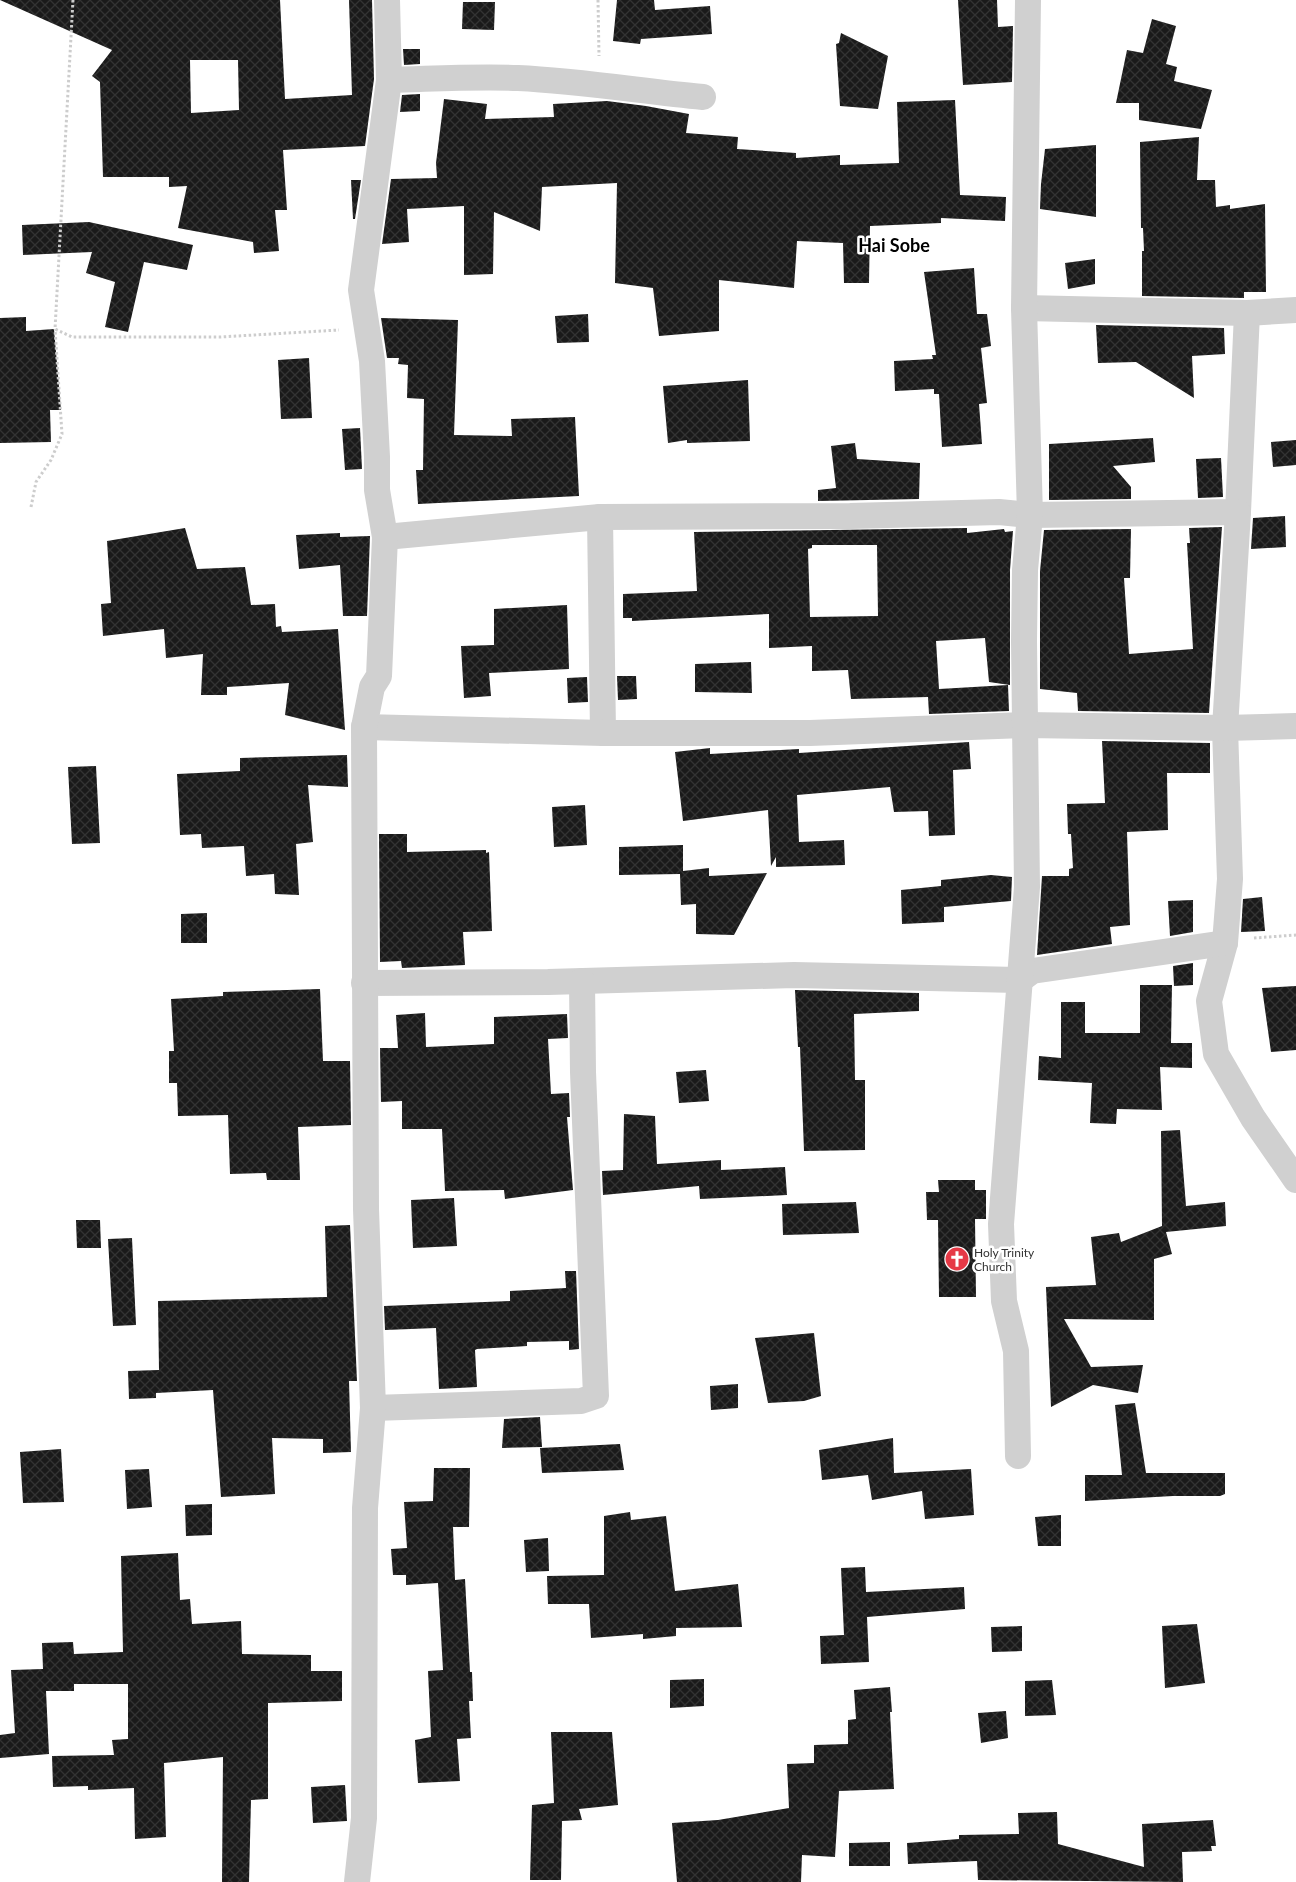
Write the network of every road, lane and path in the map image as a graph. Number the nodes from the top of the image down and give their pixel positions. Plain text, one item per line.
1 (73, 0) edge
2 (387, 0) edge
3 (598, 0) edge
4 (1028, 0) edge
5 (389, 80) junction
6 (600, 84) junction
7 (703, 97) dead end
8 (1024, 308) junction
9 (1296, 310) edge
10 (1247, 313) junction
11 (55, 329) junction
12 (367, 329) junction
13 (32, 507) dead end
14 (1238, 512) junction
15 (1030, 515) junction
16 (600, 517) junction
17 (385, 537) junction
18 (1026, 725) junction
19 (1296, 726) edge
20 (364, 727) junction
21 (1225, 728) junction
22 (603, 734) junction
23 (1225, 943) junction
24 (1020, 980) junction
25 (582, 981) junction
26 (364, 983) junction
27 (1296, 1180) edge
28 (372, 1408) junction
29 (1018, 1456) dead end
30 (357, 1882) edge

1 - 11 path
2 - 5 street
3 - 6 path
4 - 8 street
5 - 6 street
5 - 12 street
6 - 7 street
8 - 10 street
8 - 15 street
9 - 10 street
10 - 14 street
11 - 12 path
11 - 13 path
12 - 17 street
14 - 15 street
14 - 21 street
15 - 16 street
15 - 18 street
16 - 17 street
16 - 22 street
17 - 20 street
18 - 21 street
18 - 22 street
18 - 24 street
19 - 21 street
20 - 22 street
20 - 26 street
21 - 23 street
23 - 24 street
23 - 27 street
24 - 25 street
24 - 29 street
25 - 26 street
25 - 28 street
26 - 28 street
28 - 30 street

